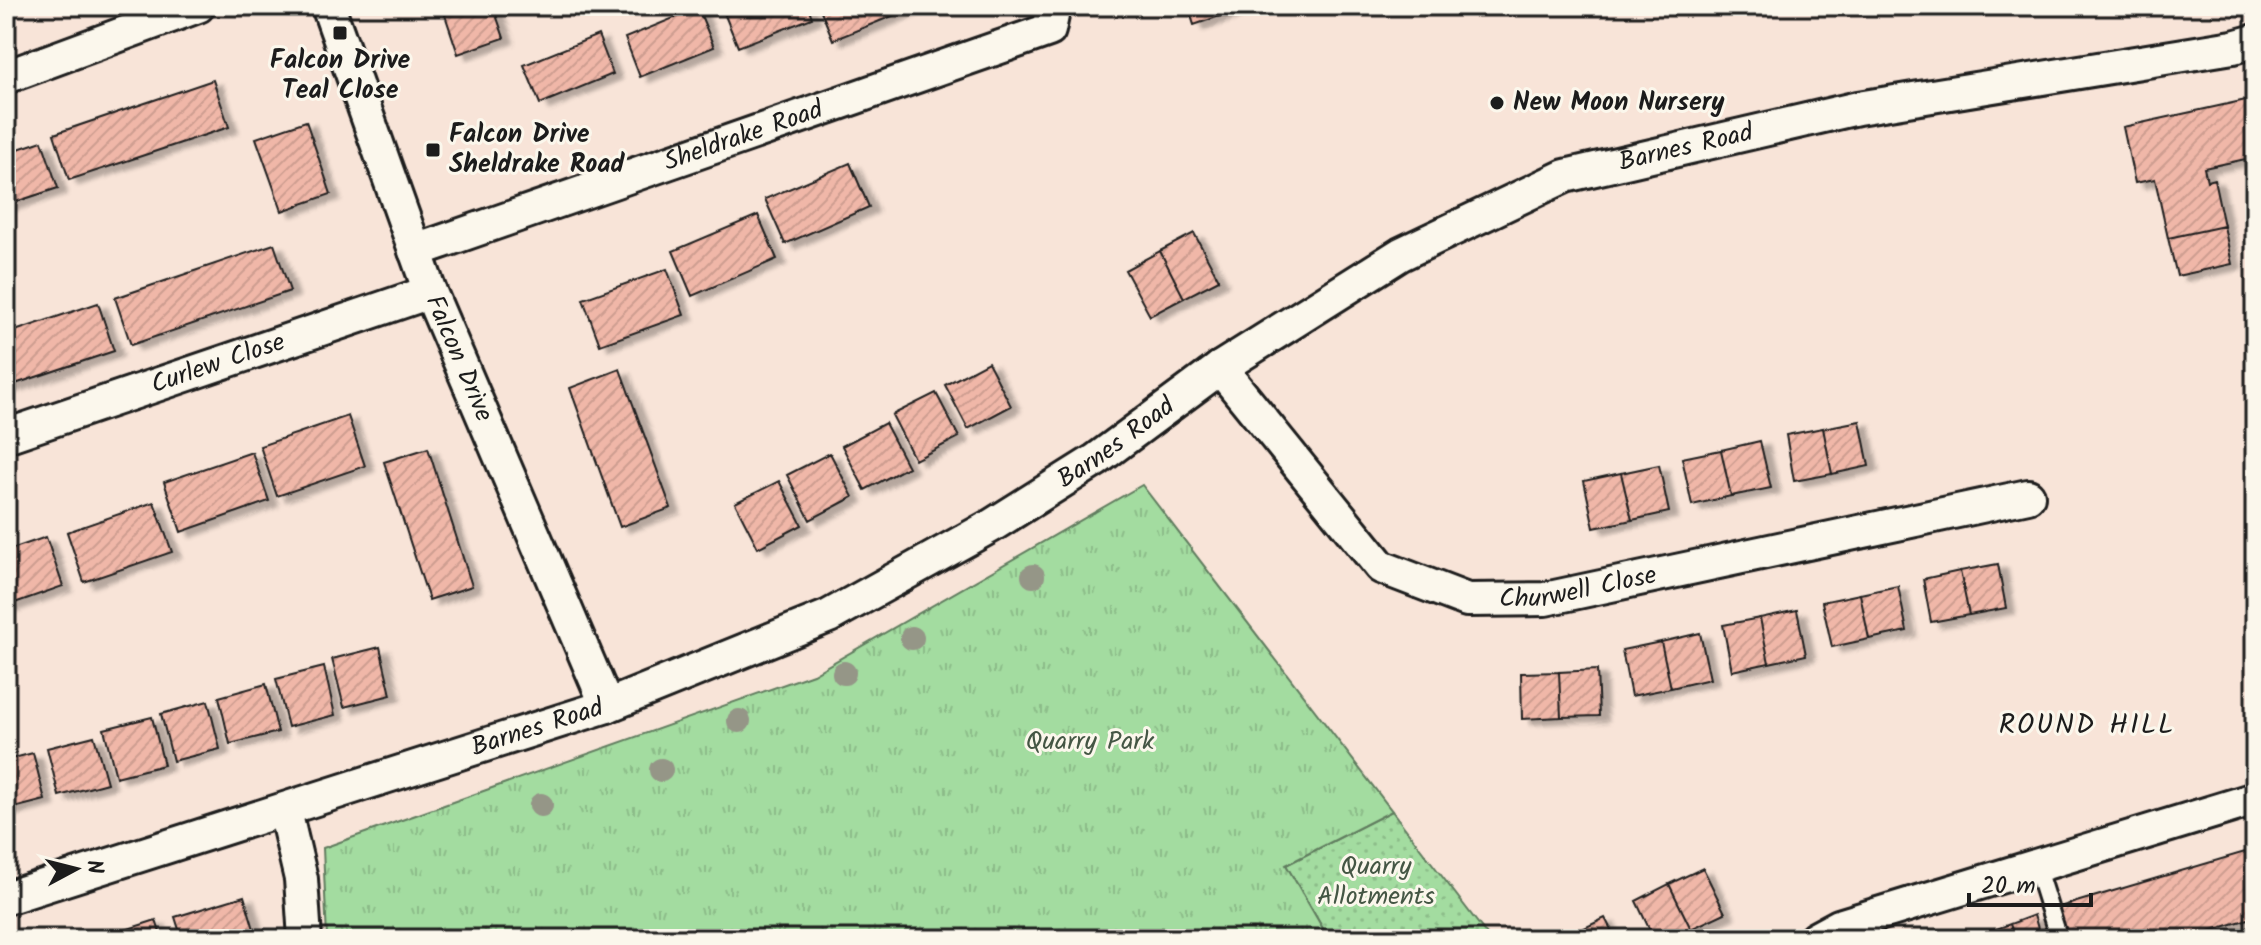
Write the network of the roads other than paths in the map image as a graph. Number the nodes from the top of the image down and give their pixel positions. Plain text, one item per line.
1 (198, 6) edge
2 (328, 6) edge
3 (1054, 6) edge
4 (2244, 44) edge
5 (6, 77) edge
6 (415, 251) junction
7 (430, 292) junction
8 (1220, 368) junction
9 (6, 436) edge
10 (2028, 496) dead end
11 (607, 706) junction
12 (2255, 799) edge
13 (285, 811) junction
14 (2036, 866) junction
15 (6, 898) edge
16 (305, 939) edge
17 (1815, 939) edge
18 (2059, 939) edge

1 - 5 street
2 - 6 street, Falcon Drive
3 - 6 street, Sheldrake Road
4 - 8 street, Barnes Road
6 - 7 street, Falcon Drive
7 - 9 street, Curlew Close
7 - 11 street, Falcon Drive
8 - 10 street, Churwell Close
8 - 11 street, Barnes Road
11 - 13 street, Barnes Road
12 - 14 street
13 - 15 street, Barnes Road
13 - 16 street
14 - 17 street
14 - 18 lane

